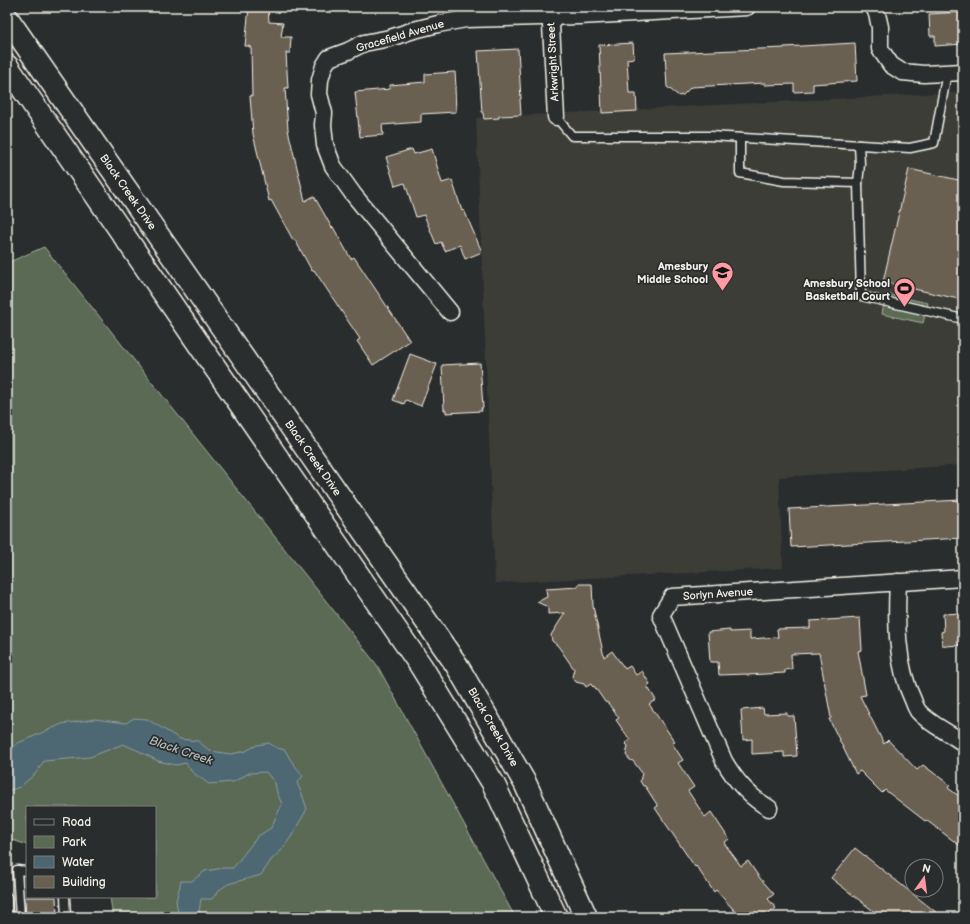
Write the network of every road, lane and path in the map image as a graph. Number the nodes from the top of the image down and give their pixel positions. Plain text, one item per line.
1 (747, 7) edge
2 (874, 7) edge
3 (550, 12) edge
4 (7, 18) edge
5 (7, 66) edge
6 (946, 72) junction
7 (963, 72) edge
8 (556, 117) joint
9 (740, 138) junction
10 (859, 145) junction
11 (858, 183) junction
12 (450, 312) dead end
13 (963, 319) edge
14 (963, 578) edge
15 (898, 582) junction
16 (963, 743) edge
17 (769, 808) dead end
18 (26, 870) edge
19 (7, 897) edge
20 (65, 898) edge
21 (8, 914) edge
22 (20, 917) edge
23 (66, 917) edge
24 (556, 917) edge
25 (586, 917) edge

1 - 3 street, Gracefield Avenue
2 - 6 street
3 - 8 street, Arkwright Street
3 - 12 street, Gracefield Avenue
4 - 25 highway, Black Creek Drive
5 - 24 highway
6 - 7 street
6 - 10 lane
8 - 9 lane
9 - 10 lane
9 - 11 lane
10 - 11 lane
11 - 13 lane
14 - 15 street, Sorlyn Avenue
15 - 16 street
15 - 17 street, Sorlyn Avenue
18 - 22 lane
19 - 21 lane
20 - 23 lane

